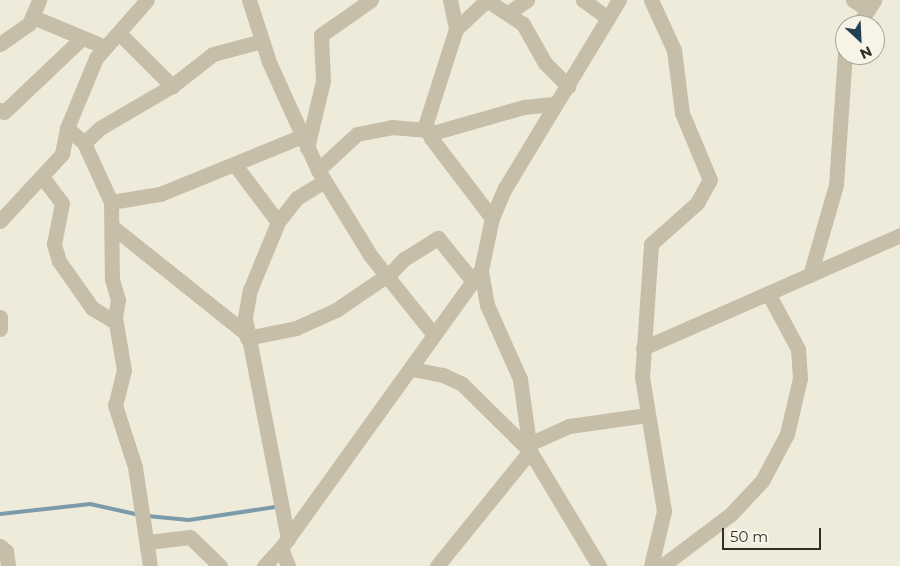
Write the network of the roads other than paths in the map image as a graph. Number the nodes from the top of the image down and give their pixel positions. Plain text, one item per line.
1 (39, 0) edge
2 (148, 0) edge
3 (249, 0) edge
4 (371, 0) edge
5 (450, 0) edge
6 (527, 0) edge
7 (583, 0) edge
8 (619, 0) edge
9 (651, 0) edge
10 (853, 0) edge
11 (488, 1) edge
12 (871, 5) edge
13 (508, 13) junction
14 (33, 18) junction
15 (608, 18) junction
16 (456, 29) junction
17 (120, 34) junction
18 (80, 40) junction
19 (262, 41) junction
20 (0, 44) edge
21 (105, 47) junction
22 (844, 65) edge
23 (172, 86) junction
24 (568, 86) junction
25 (555, 104) junction
26 (1, 113) edge
27 (67, 128) junction
28 (428, 132) junction
29 (305, 142) junction
30 (84, 143) junction
31 (234, 165) junction
32 (321, 176) junction
33 (43, 178) junction
34 (112, 202) junction
35 (492, 218) junction
36 (0, 221) edge
37 (278, 222) junction
38 (114, 228) junction
39 (900, 235) edge
40 (477, 275) junction
41 (810, 275) junction
42 (386, 277) junction
43 (768, 295) junction
44 (0, 317) edge
45 (115, 322) junction
46 (0, 329) edge
47 (434, 335) junction
48 (247, 336) junction
49 (643, 348) junction
50 (412, 369) junction
51 (647, 415) junction
52 (530, 447) junction
53 (148, 542) junction
54 (284, 543) junction
55 (0, 546) edge
56 (8, 566) edge
57 (150, 566) edge
58 (220, 566) edge
59 (264, 566) edge
60 (288, 566) edge
61 (437, 566) edge
62 (598, 566) edge
63 (651, 566) edge
64 (662, 566) edge

1 - 14 street
2 - 17 street
3 - 19 street
4 - 29 street
5 - 16 street
6 - 13 street
7 - 15 street
8 - 15 street
9 - 49 street
10 - 12 street
11 - 13 street
11 - 16 street
13 - 24 street
14 - 18 street
14 - 20 street
15 - 24 street
16 - 28 street
17 - 21 street
17 - 23 street
18 - 21 street
18 - 26 street
19 - 23 street
19 - 29 street
21 - 27 street
22 - 41 street
23 - 30 street
24 - 25 street
25 - 28 street
25 - 35 street
27 - 30 street
27 - 33 street
28 - 32 street
28 - 35 street
29 - 31 street
29 - 32 street
30 - 34 street
31 - 34 street
31 - 37 street
32 - 37 street
32 - 42 street
33 - 36 street
33 - 45 street
34 - 38 street
35 - 40 street
37 - 48 street
38 - 45 street
38 - 48 street
39 - 41 street
40 - 42 street
40 - 47 street
40 - 52 street
41 - 43 street
42 - 47 street
42 - 48 street
43 - 49 street
43 - 64 street
44 - 46 street
45 - 53 street
47 - 50 street
48 - 54 street
49 - 51 street
50 - 52 street
50 - 54 street
51 - 52 street
51 - 63 street
52 - 61 street
52 - 62 street
53 - 57 street
53 - 58 street
54 - 59 street
54 - 60 street
55 - 56 street

